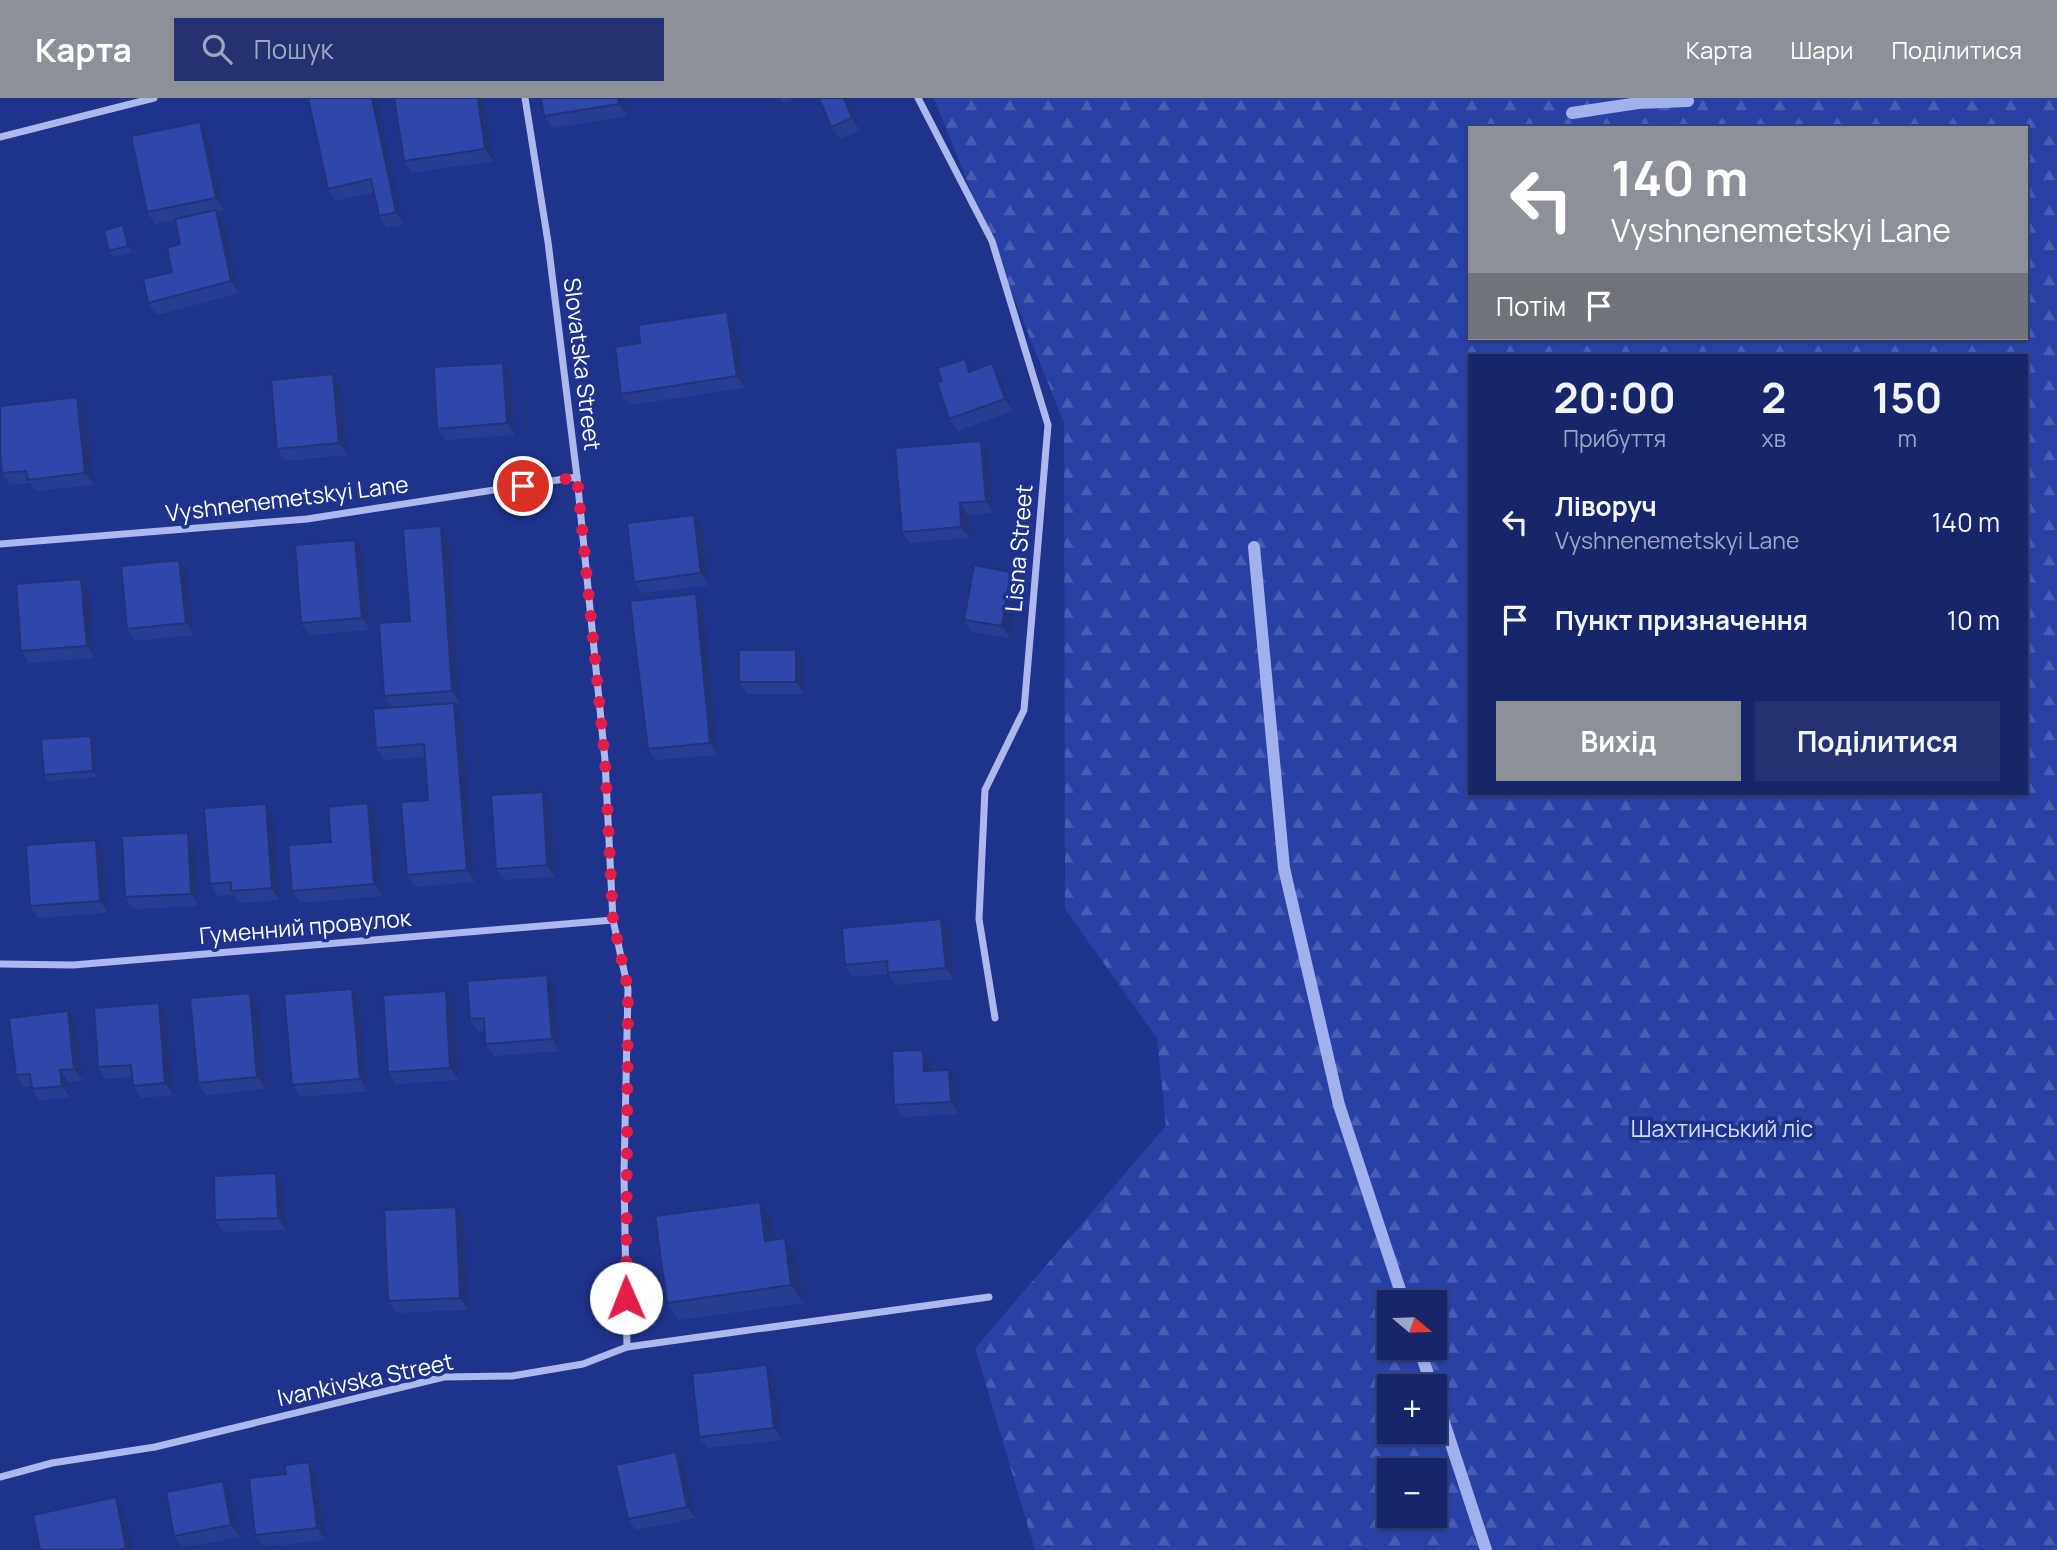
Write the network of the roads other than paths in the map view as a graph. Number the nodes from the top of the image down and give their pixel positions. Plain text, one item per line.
1 (154, 98) edge
2 (525, 98) edge
3 (918, 98) edge
4 (0, 136) edge
5 (577, 477) junction
6 (0, 544) edge
7 (613, 920) junction
8 (0, 964) edge
9 (995, 1018) dead end
10 (989, 1297) dead end
11 (627, 1347) junction
12 (0, 1476) edge

1 - 4 street
2 - 5 street, Slovatska Street
3 - 9 street, Lisna Street
5 - 6 street, Vyshnenemetskyi Lane
5 - 7 street, Slovatska Street
7 - 8 street, Гуменний провулок
7 - 11 street, Slovatska Street
10 - 11 street, Ivankivska Street
11 - 12 street, Ivankivska Street

